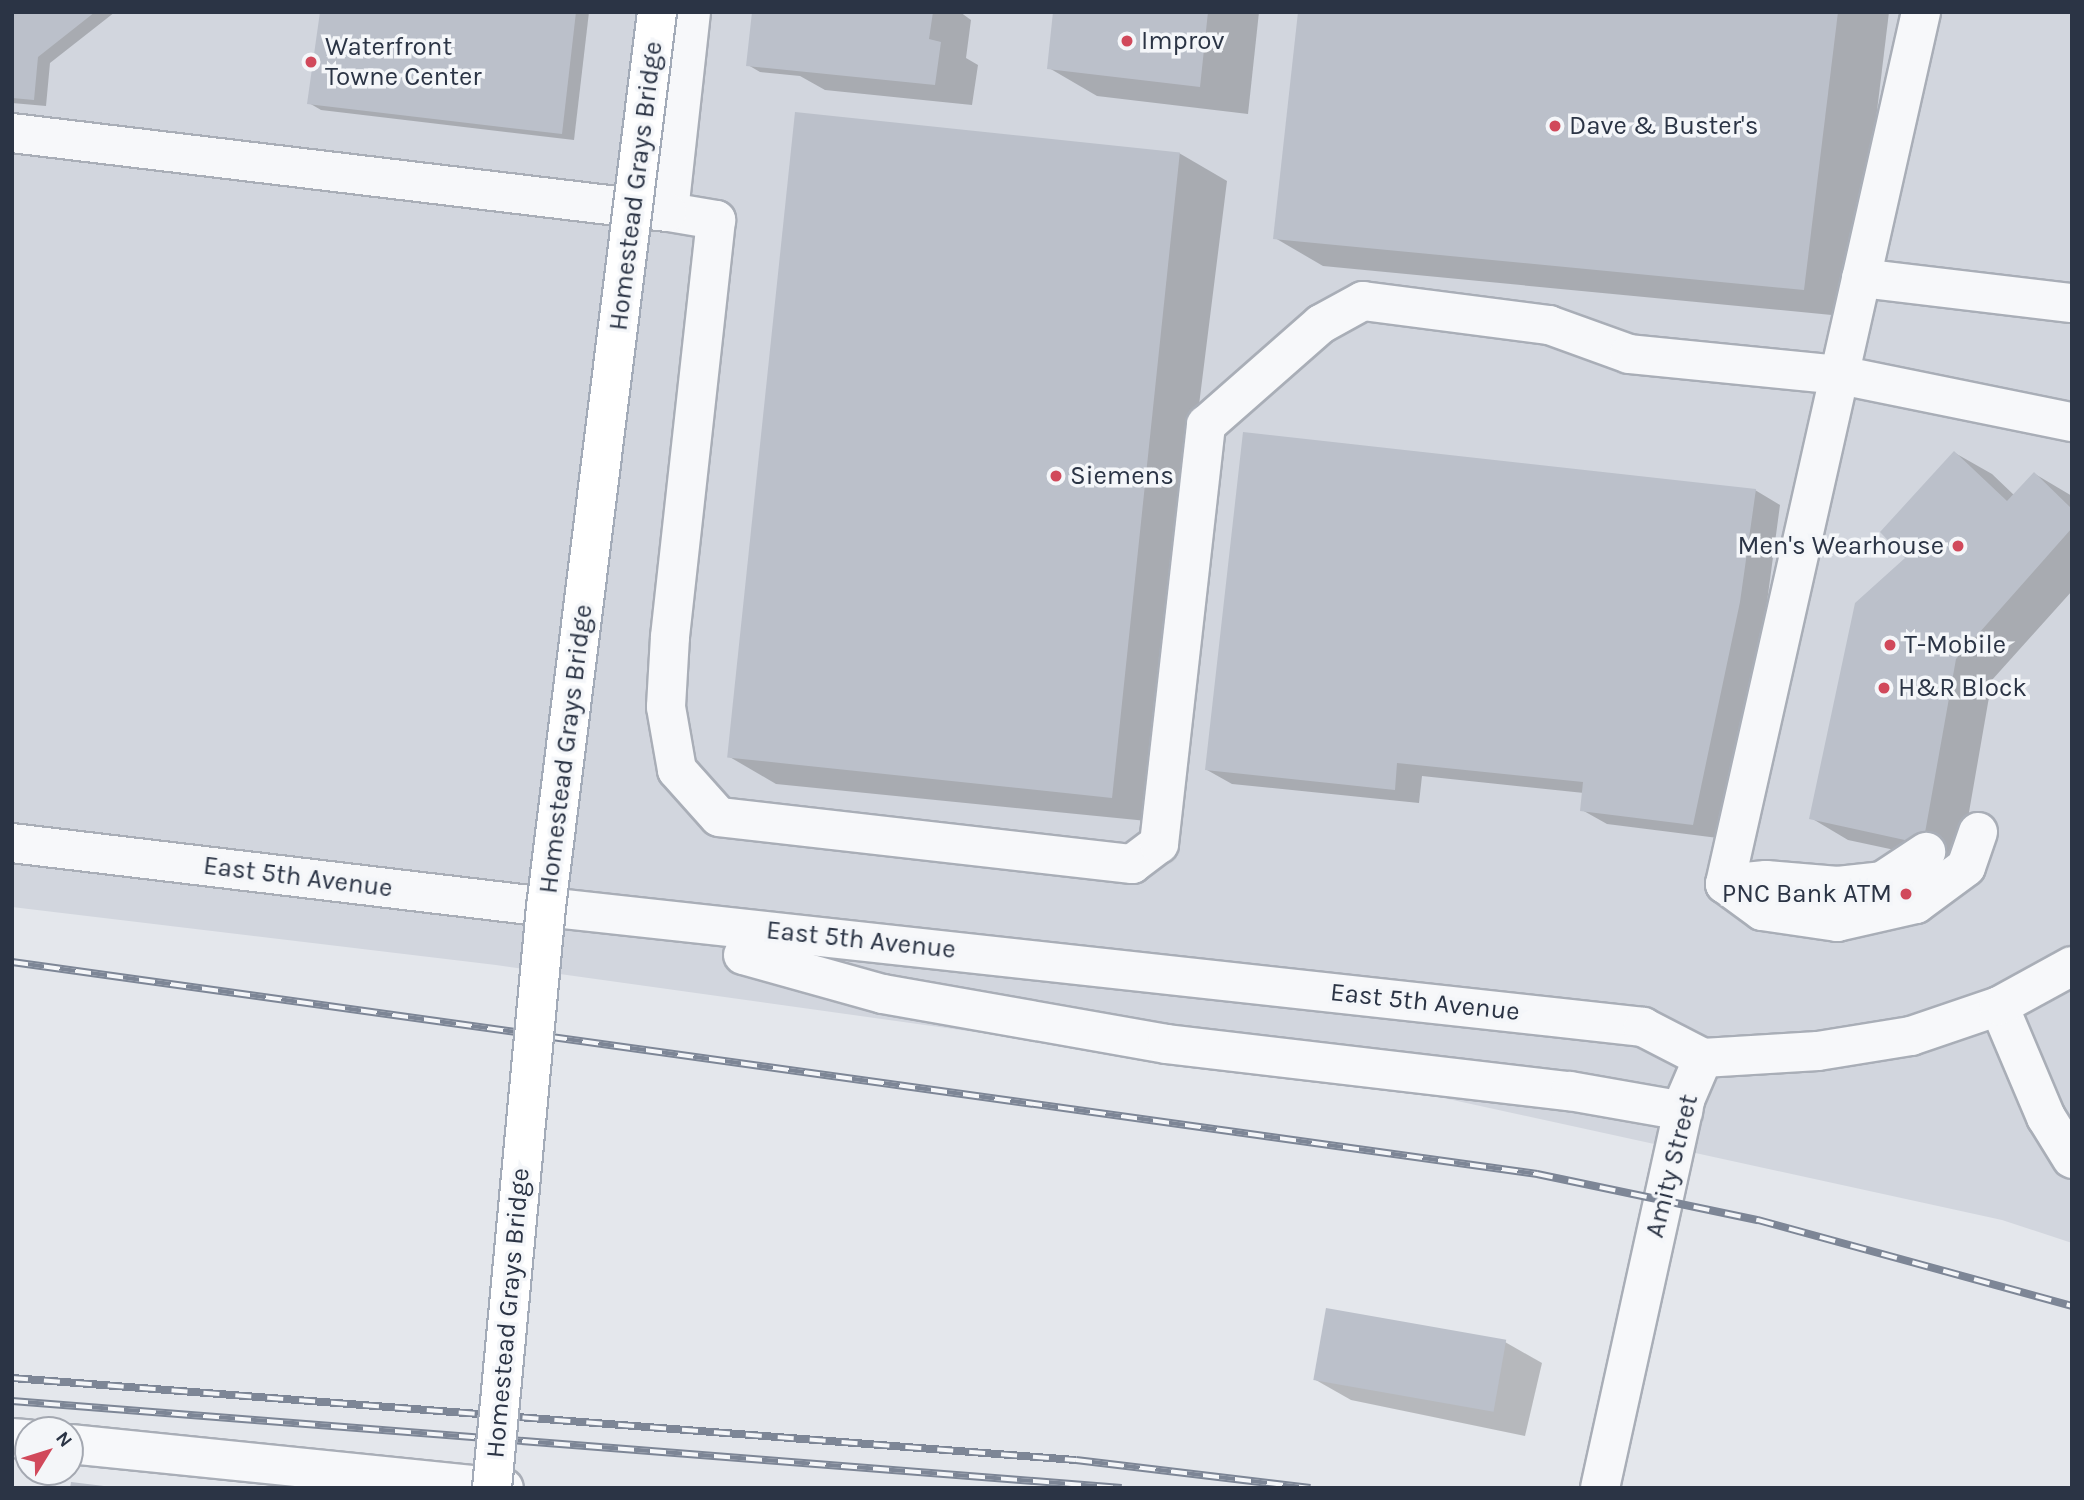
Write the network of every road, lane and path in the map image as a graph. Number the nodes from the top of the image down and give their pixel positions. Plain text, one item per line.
1 (657, 12) edge
2 (691, 12) edge
3 (1921, 12) edge
4 (12, 133) edge
5 (669, 212) junction
6 (1861, 278) junction
7 (2072, 303) edge
8 (1840, 375) junction
9 (2072, 422) edge
10 (1978, 832) dead end
11 (12, 843) edge
12 (1926, 852) dead end
13 (1725, 884) junction
14 (546, 907) junction
15 (743, 955) dead end
16 (2072, 966) edge
17 (1999, 1006) junction
18 (1703, 1058) junction
19 (1683, 1111) junction
20 (2072, 1159) edge
21 (84, 1446) edge
22 (425, 1484) edge
23 (495, 1487) edge
24 (1600, 1488) edge

1 - 14 main road, Homestead Grays Bridge, bridge
2 - 5 street
3 - 6 street
4 - 5 street
5 - 8 street
6 - 7 street
6 - 8 street
8 - 9 street
8 - 13 street
10 - 13 street
11 - 14 street, East 5th Avenue
12 - 13 street
14 - 18 street, East 5th Avenue
14 - 23 main road, Homestead Grays Bridge, bridge
15 - 19 street
16 - 17 street
17 - 18 street
17 - 20 street
18 - 19 street, Amity Street
19 - 24 street, Amity Street
21 - 22 street
22 - 23 street

